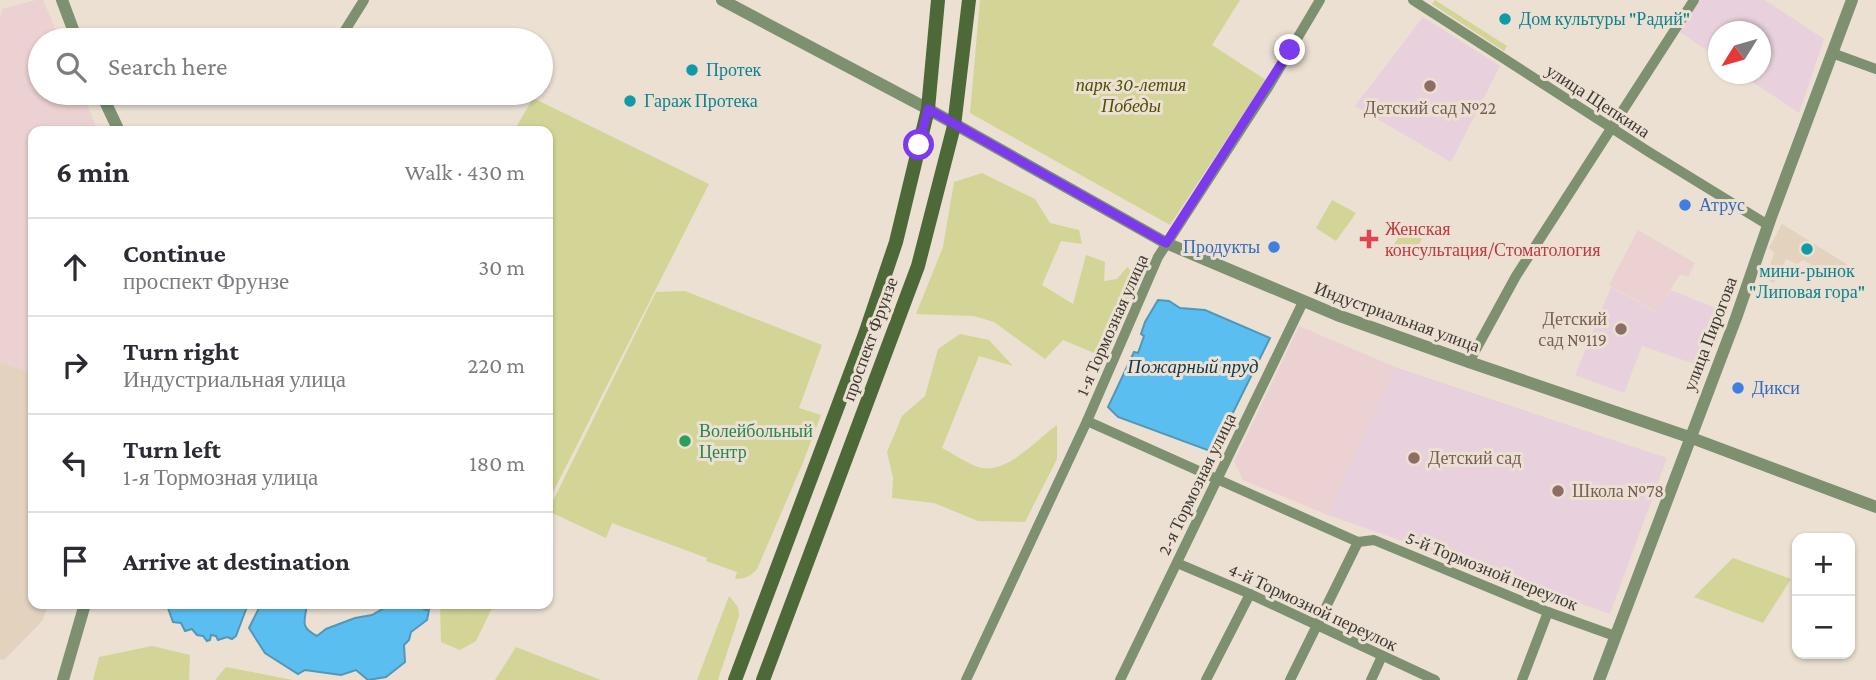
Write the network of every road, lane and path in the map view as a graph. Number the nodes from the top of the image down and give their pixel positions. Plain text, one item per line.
1 (62, 0) edge
2 (364, 0) edge
3 (722, 0) edge
4 (938, 0) edge
5 (969, 0) edge
6 (1320, 0) edge
7 (1413, 0) edge
8 (1693, 0) edge
9 (1852, 0) edge
10 (72, 28) edge
11 (346, 28) edge
12 (1832, 53) junction
13 (1876, 69) edge
14 (107, 105) edge
15 (928, 109) junction
16 (117, 126) edge
17 (954, 126) junction
18 (1611, 128) junction
19 (1768, 225) junction
20 (1166, 243) junction
21 (1303, 302) junction
22 (1469, 362) junction
23 (1087, 421) junction
24 (1689, 438) junction
25 (1216, 479) junction
26 (1876, 507) edge
27 (1358, 542) junction
28 (1177, 563) junction
29 (1250, 594) junction
30 (84, 609) edge
31 (1548, 612) junction
32 (1318, 626) junction
33 (1615, 636) junction
34 (1382, 656) junction
35 (63, 680) edge
36 (734, 680) edge
37 (763, 680) edge
38 (966, 680) edge
39 (1120, 680) edge
40 (1206, 680) edge
41 (1290, 680) edge
42 (1371, 680) edge
43 (1435, 680) edge
44 (1522, 680) edge
45 (1599, 680) edge

1 - 10 street
2 - 11 street
3 - 15 street, Индустриальная улица
4 - 15 main road, проспект Фрунзе
5 - 17 main road, проспект Фрунзе
6 - 20 street, 1-я Тормозная улица
7 - 18 street, улица Щепкина
8 - 18 street
9 - 12 street, улица Пирогова
12 - 13 street
12 - 19 street, улица Пирогова
14 - 16 street
15 - 17 street, Индустриальная улица
15 - 36 main road, проспект Фрунзе
17 - 20 street, Индустриальная улица
17 - 37 main road, проспект Фрунзе
18 - 19 street, улица Щепкина
18 - 22 street
19 - 24 street, улица Пирогова
20 - 21 street, Индустриальная улица
20 - 23 street, 1-я Тормозная улица
21 - 22 street, Индустриальная улица
21 - 25 street, 2-я Тормозная улица
22 - 24 street, Индустриальная улица
23 - 25 street, 5-й Тормозной переулок
23 - 38 street, 1-я Тормозная улица
24 - 26 street, Индустриальная улица
24 - 33 street, улица Пирогова
25 - 27 street, 5-й Тормозной переулок
25 - 28 street, 2-я Тормозная улица
27 - 31 street, 5-й Тормозной переулок
27 - 32 street
28 - 29 street, 4-й Тормозной переулок
28 - 39 street, 2-я Тормозная улица
29 - 32 street, 4-й Тормозной переулок
29 - 40 street
30 - 35 street
31 - 33 street, 5-й Тормозной переулок
31 - 44 street
32 - 34 street, 4-й Тормозной переулок
32 - 41 street
33 - 45 street, улица Пирогова
34 - 42 street
34 - 43 street, 4-й Тормозной переулок

